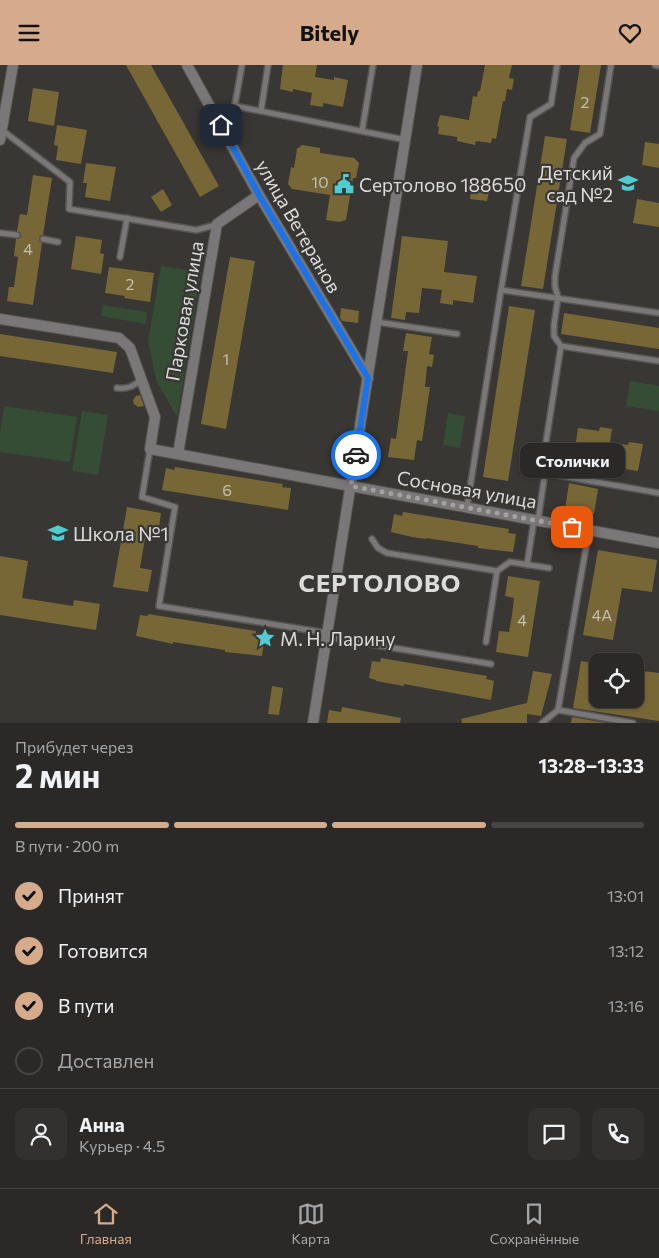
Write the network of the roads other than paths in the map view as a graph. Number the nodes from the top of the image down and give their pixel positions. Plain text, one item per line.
1 (13, 65) edge
2 (187, 65) edge
3 (242, 65) edge
4 (268, 65) edge
5 (373, 65) edge
6 (418, 65) edge
7 (557, 65) edge
8 (611, 65) edge
9 (3, 100) edge
10 (235, 106) junction
11 (260, 111) junction
12 (362, 131) junction
13 (1, 135) edge
14 (406, 139) junction
15 (229, 141) junction
16 (259, 195) junction
17 (127, 218) junction
18 (217, 225) junction
19 (0, 233) edge
20 (17, 235) dead end
21 (43, 239) dead end
22 (58, 242) dead end
23 (120, 257) dead end
24 (501, 290) junction
25 (558, 297) junction
26 (659, 313) edge
27 (0, 319) edge
28 (377, 322) junction
29 (457, 334) dead end
30 (561, 346) junction
31 (659, 361) edge
32 (368, 378) junction
33 (141, 379) junction
34 (116, 387) dead end
35 (150, 449) junction
36 (178, 454) junction
37 (545, 473) junction
38 (351, 486) junction
39 (659, 493) edge
40 (467, 507) junction
41 (536, 520) junction
42 (588, 530) junction
43 (372, 539) dead end
44 (659, 543) edge
45 (527, 565) junction
46 (549, 568) dead end
47 (497, 571) junction
48 (327, 635) junction
49 (486, 641) dead end
50 (491, 664) dead end
51 (558, 710) junction
52 (314, 723) edge
53 (542, 723) edge
54 (632, 723) edge

1 - 9 street
2 - 15 street, улица Ветеранов
3 - 10 lane
4 - 11 lane
5 - 12 lane
6 - 14 street
7 - 24 lane
8 - 25 lane
9 - 13 street
10 - 11 lane
10 - 15 lane
11 - 12 lane
12 - 14 lane
13 - 17 lane
14 - 28 street
15 - 16 street, улица Ветеранов
16 - 18 street, Парковая улица
16 - 32 street, улица Ветеранов
17 - 18 lane
17 - 23 lane
18 - 36 street, Парковая улица
19 - 20 lane
21 - 22 lane
24 - 25 lane
24 - 40 lane
25 - 26 lane
25 - 30 lane
27 - 33 street
28 - 29 lane
28 - 32 street
30 - 31 lane
30 - 37 lane
32 - 38 street
33 - 34 lane
33 - 35 street
35 - 36 street, Сосновая улица
35 - 48 lane
36 - 38 street, Сосновая улица
37 - 39 lane
37 - 41 lane
38 - 40 street, Сосновая улица
38 - 48 street
40 - 41 street, Сосновая улица
41 - 42 street, Сосновая улица
41 - 45 lane
42 - 44 street, Сосновая улица
42 - 51 lane
43 - 47 lane
45 - 46 lane
45 - 47 lane
47 - 49 lane
48 - 50 lane
48 - 52 street
51 - 53 lane
51 - 54 lane

